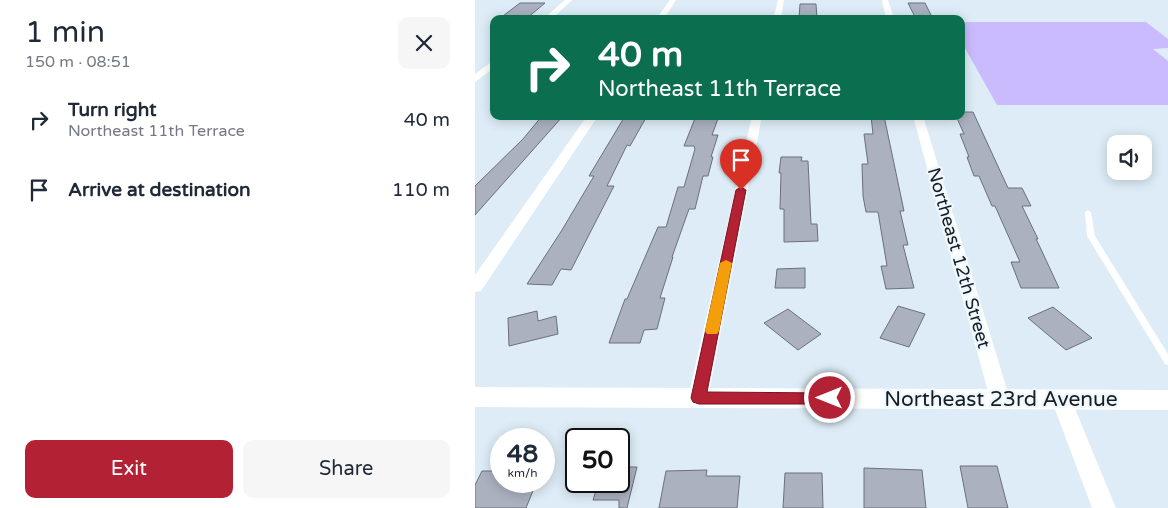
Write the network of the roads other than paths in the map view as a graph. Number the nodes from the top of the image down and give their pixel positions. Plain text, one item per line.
1 (569, 0) edge
2 (673, 0) edge
3 (781, 0) edge
4 (885, 0) edge
5 (552, 15) edge
6 (663, 15) edge
7 (778, 15) edge
8 (889, 15) edge
9 (490, 66) edge
10 (475, 78) edge
11 (590, 120) edge
12 (756, 120) edge
13 (919, 120) edge
14 (1088, 212) dead end
15 (475, 287) edge
16 (1168, 362) edge
17 (475, 397) edge
18 (699, 398) junction
19 (1000, 399) junction
20 (1061, 399) junction
21 (1168, 400) edge
22 (1104, 508) edge

1 - 5 street
2 - 6 street
3 - 7 street
4 - 8 street
9 - 10 street
11 - 15 street
12 - 18 street
13 - 19 street, Northeast 12th Street
14 - 16 lane
17 - 18 main road, Northeast 23rd Avenue
18 - 19 main road, Northeast 23rd Avenue
19 - 20 main road, Northeast 23rd Avenue
20 - 21 main road, Northeast 23rd Avenue
20 - 22 street

